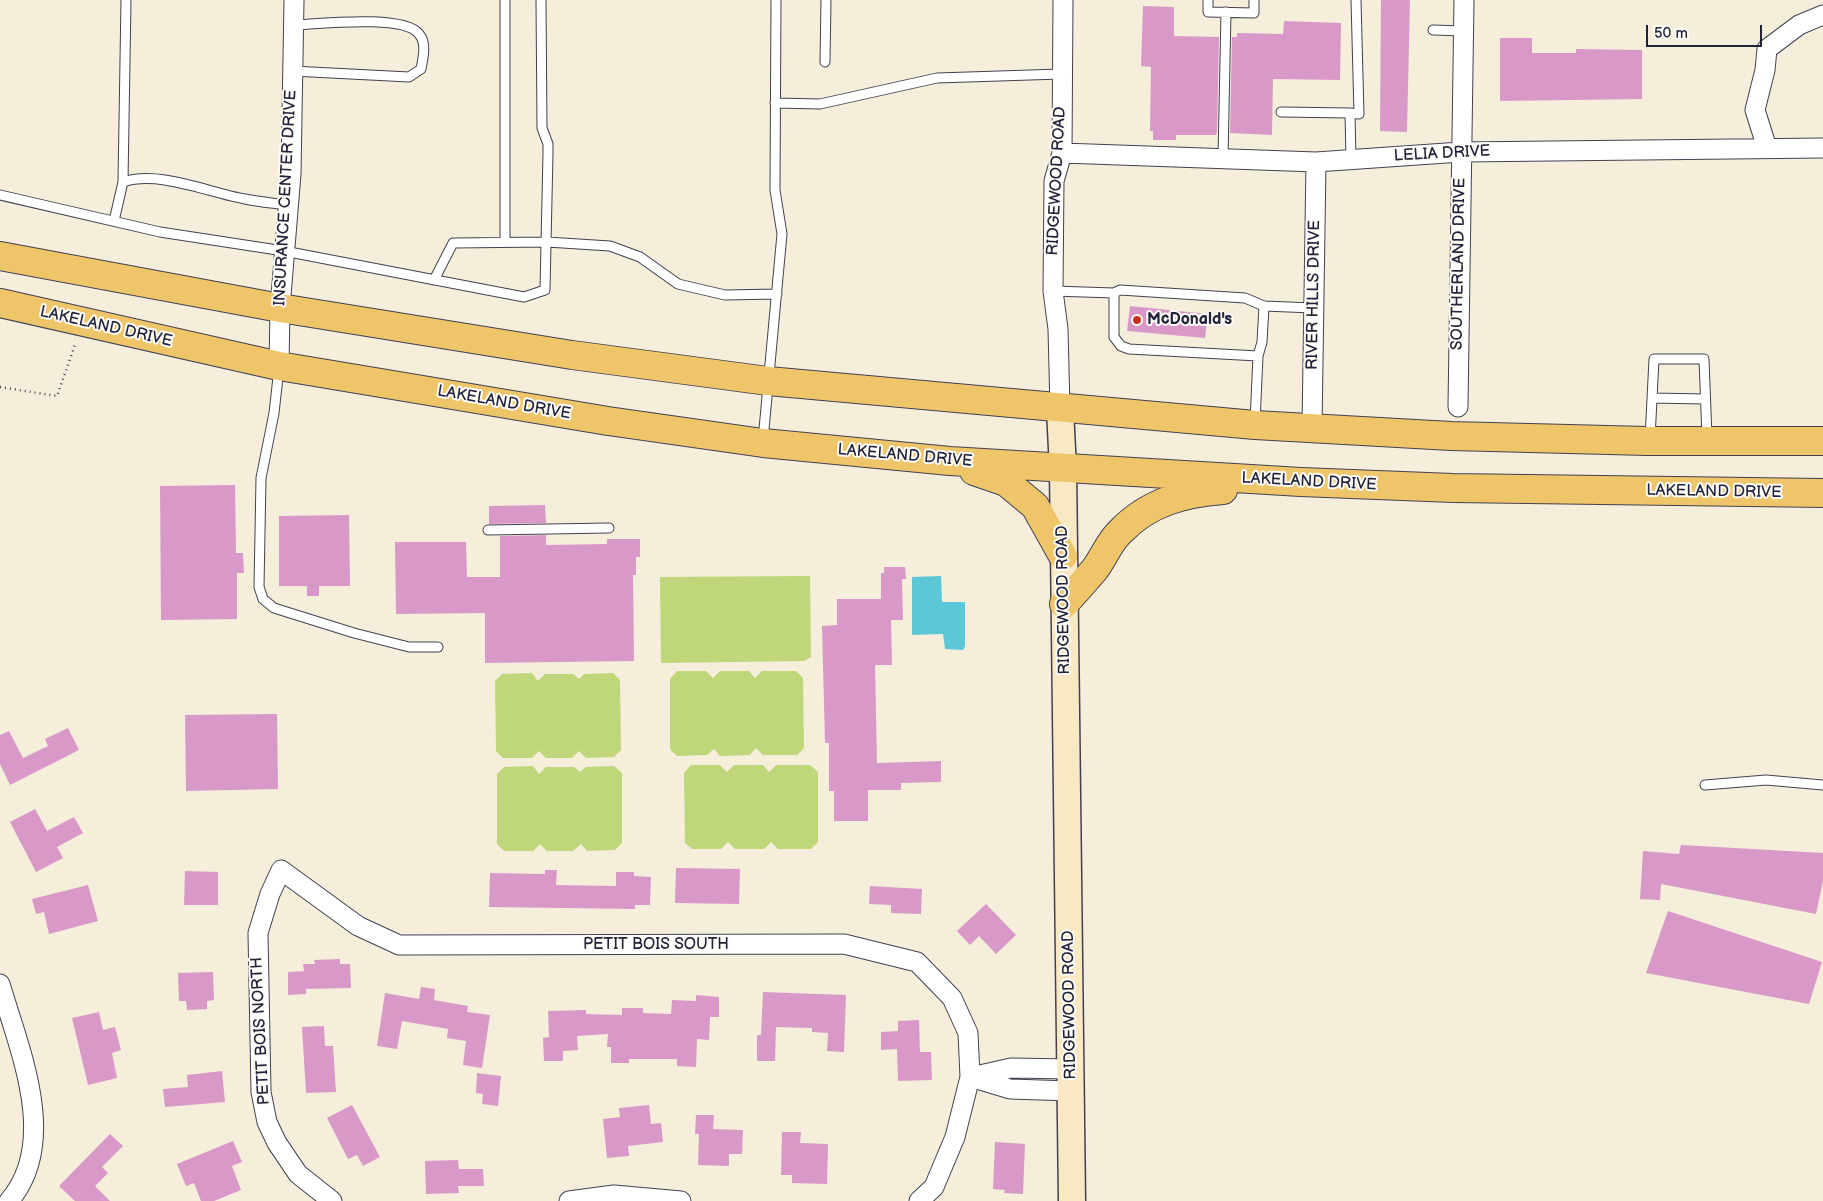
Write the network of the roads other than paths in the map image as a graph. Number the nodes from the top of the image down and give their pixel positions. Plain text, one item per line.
1 (126, 0) edge
2 (294, 0) edge
3 (505, 0) edge
4 (541, 0) edge
5 (776, 0) edge
6 (826, 0) edge
7 (1062, 0) edge
8 (1208, 0) edge
9 (1254, 0) edge
10 (1356, 0) edge
11 (1464, 0) edge
12 (1226, 12) junction
13 (1823, 16) edge
14 (293, 25) junction
15 (1432, 30) dead end
16 (1464, 31) junction
17 (825, 62) dead end
18 (292, 71) junction
19 (1061, 74) junction
20 (776, 104) junction
21 (1281, 112) dead end
22 (1350, 113) junction
23 (1767, 148) junction
24 (1823, 148) edge
25 (1461, 152) junction
26 (1062, 153) junction
27 (1223, 158) junction
28 (1350, 159) junction
29 (1316, 162) junction
30 (123, 182) junction
31 (0, 195) edge
32 (288, 205) junction
33 (114, 222) junction
34 (505, 242) junction
35 (546, 242) junction
36 (284, 252) junction
37 (0, 256) edge
38 (434, 280) junction
39 (1053, 292) junction
40 (1114, 293) junction
41 (776, 294) junction
42 (0, 303) edge
43 (1264, 306) junction
44 (280, 308) junction
45 (1313, 308) junction
46 (1258, 356) junction
47 (279, 366) junction
48 (768, 381) junction
49 (1652, 398) junction
50 (1705, 399) junction
51 (1458, 407) dead end
52 (1060, 409) junction
53 (1254, 425) junction
54 (1312, 428) junction
55 (1650, 441) junction
56 (1707, 441) junction
57 (1823, 441) edge
58 (763, 442) junction
59 (950, 461) junction
60 (1063, 469) junction
61 (1301, 482) junction
62 (1823, 494) edge
63 (609, 528) dead end
64 (488, 530) dead end
65 (1063, 556) junction
66 (1064, 604) junction
67 (438, 647) dead end
68 (1705, 785) dead end
69 (1823, 785) edge
70 (282, 870) joint
71 (0, 984) edge
72 (970, 1077) junction
73 (1071, 1080) junction
74 (9, 1201) edge
75 (332, 1201) edge
76 (569, 1201) edge
77 (681, 1201) edge
78 (919, 1201) edge
79 (1072, 1201) edge

1 - 30 lane
2 - 14 street, INSURANCE CENTER DRIVE
3 - 34 lane
4 - 35 lane
5 - 20 lane
6 - 17 lane
7 - 19 street, RIDGEWOOD ROAD
8 - 12 lane
9 - 12 lane
10 - 22 lane
11 - 16 street, SOUTHERLAND DRIVE
12 - 27 lane
13 - 23 street
14 - 18 street, INSURANCE CENTER DRIVE
14 - 18 lane
15 - 16 lane
16 - 25 street, SOUTHERLAND DRIVE
18 - 32 street, INSURANCE CENTER DRIVE
19 - 20 lane
19 - 26 street, RIDGEWOOD ROAD
20 - 41 lane
21 - 22 lane
22 - 28 lane
23 - 24 street, LELIA DRIVE
23 - 25 street, LELIA DRIVE
25 - 28 street, LELIA DRIVE
25 - 51 street, SOUTHERLAND DRIVE
26 - 27 street, LELIA DRIVE
26 - 39 street, RIDGEWOOD ROAD
27 - 29 street, LELIA DRIVE
28 - 29 street, LELIA DRIVE
29 - 45 street, RIVER HILLS DRIVE
30 - 32 lane
30 - 33 lane
31 - 33 lane
32 - 36 street, INSURANCE CENTER DRIVE
33 - 36 lane
34 - 35 lane
34 - 38 lane
35 - 38 lane
35 - 41 lane
36 - 38 lane
36 - 44 street, INSURANCE CENTER DRIVE
37 - 44 highway
39 - 40 lane
39 - 52 street, RIDGEWOOD ROAD
40 - 43 lane
40 - 46 lane
41 - 48 lane
42 - 47 highway, LAKELAND DRIVE
43 - 45 lane
43 - 46 lane
44 - 47 street, INSURANCE CENTER DRIVE
44 - 48 highway
45 - 54 street, RIVER HILLS DRIVE
46 - 53 lane
47 - 58 highway, LAKELAND DRIVE
47 - 67 lane
48 - 52 highway
48 - 58 lane
49 - 50 lane
49 - 50 lane
49 - 55 lane
50 - 56 lane
52 - 53 highway
52 - 60 street, RIDGEWOOD ROAD
53 - 54 highway
54 - 55 highway
55 - 56 highway
56 - 57 highway
58 - 59 highway, LAKELAND DRIVE
59 - 60 highway, LAKELAND DRIVE
59 - 65 highway
60 - 61 highway, LAKELAND DRIVE
60 - 65 street, RIDGEWOOD ROAD
61 - 62 highway, LAKELAND DRIVE
61 - 66 highway
63 - 64 lane
65 - 66 street, RIDGEWOOD ROAD
66 - 73 street, RIDGEWOOD ROAD
68 - 69 lane
70 - 72 street, PETIT BOIS SOUTH
70 - 75 street, PETIT BOIS NORTH
71 - 74 street
72 - 73 street
72 - 78 street
73 - 79 street, RIDGEWOOD ROAD
76 - 77 street

